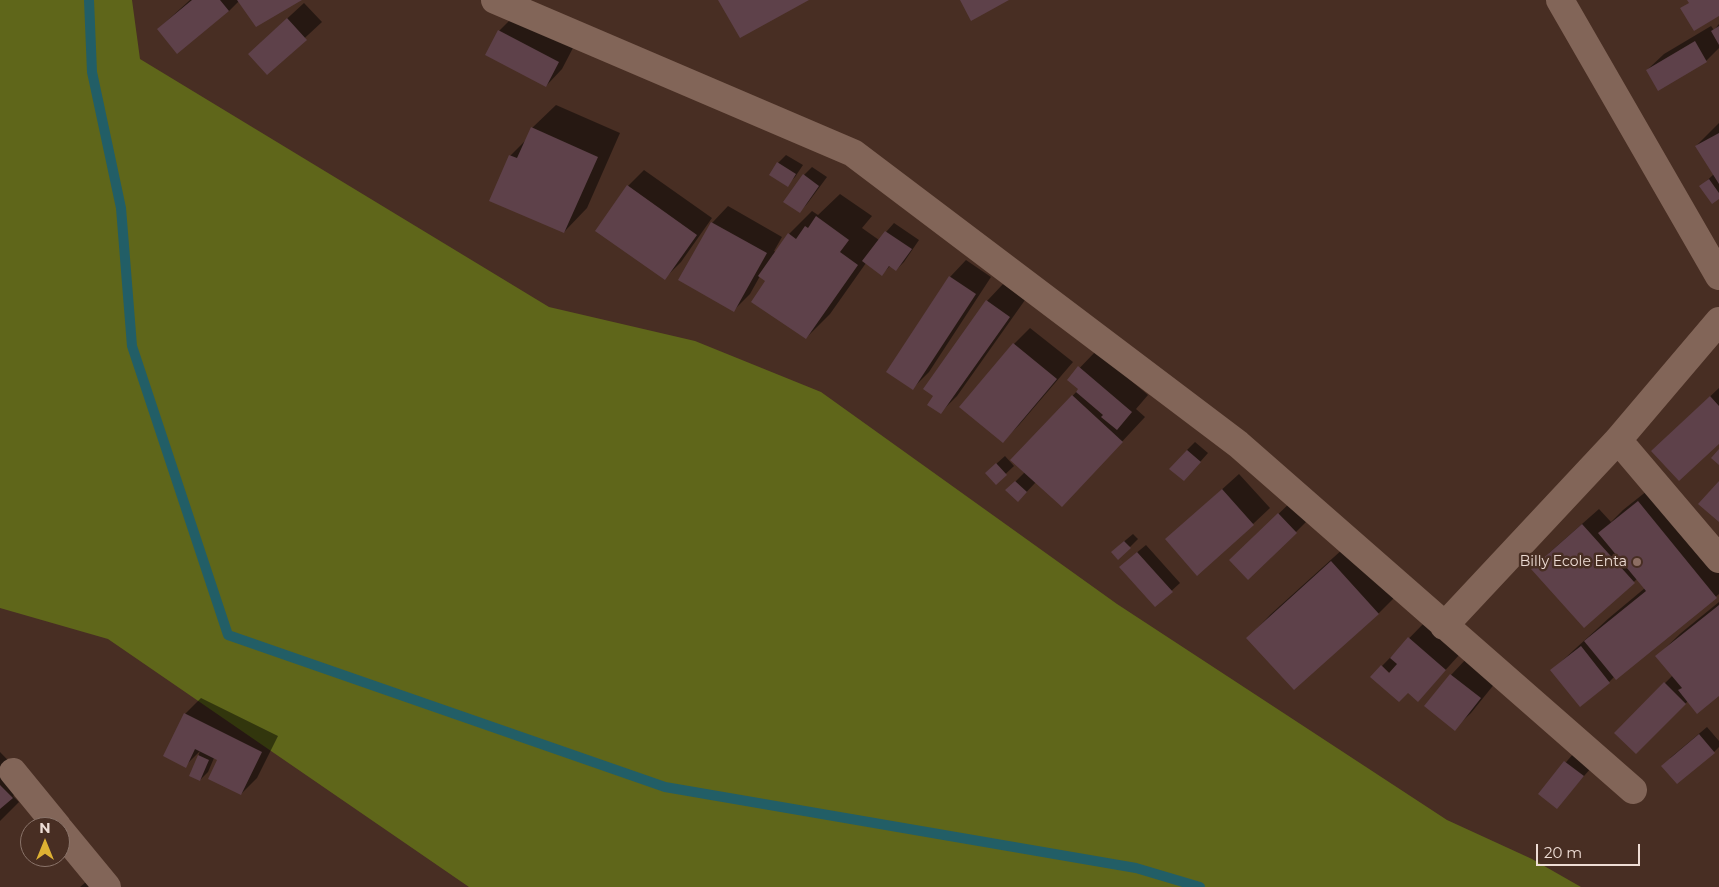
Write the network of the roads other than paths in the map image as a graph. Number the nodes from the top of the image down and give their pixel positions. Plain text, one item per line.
1 (495, 0) edge
2 (1560, 0) edge
3 (1719, 276) edge
4 (1719, 321) edge
5 (1618, 440) junction
6 (1719, 559) edge
7 (1444, 626) junction
8 (13, 772) dead end
9 (1633, 790) dead end
10 (50, 817) edge
11 (70, 842) edge
12 (107, 887) edge

1 - 7 street
2 - 3 street
4 - 5 street
5 - 6 street
5 - 7 street
7 - 9 street
8 - 10 street
11 - 12 street

